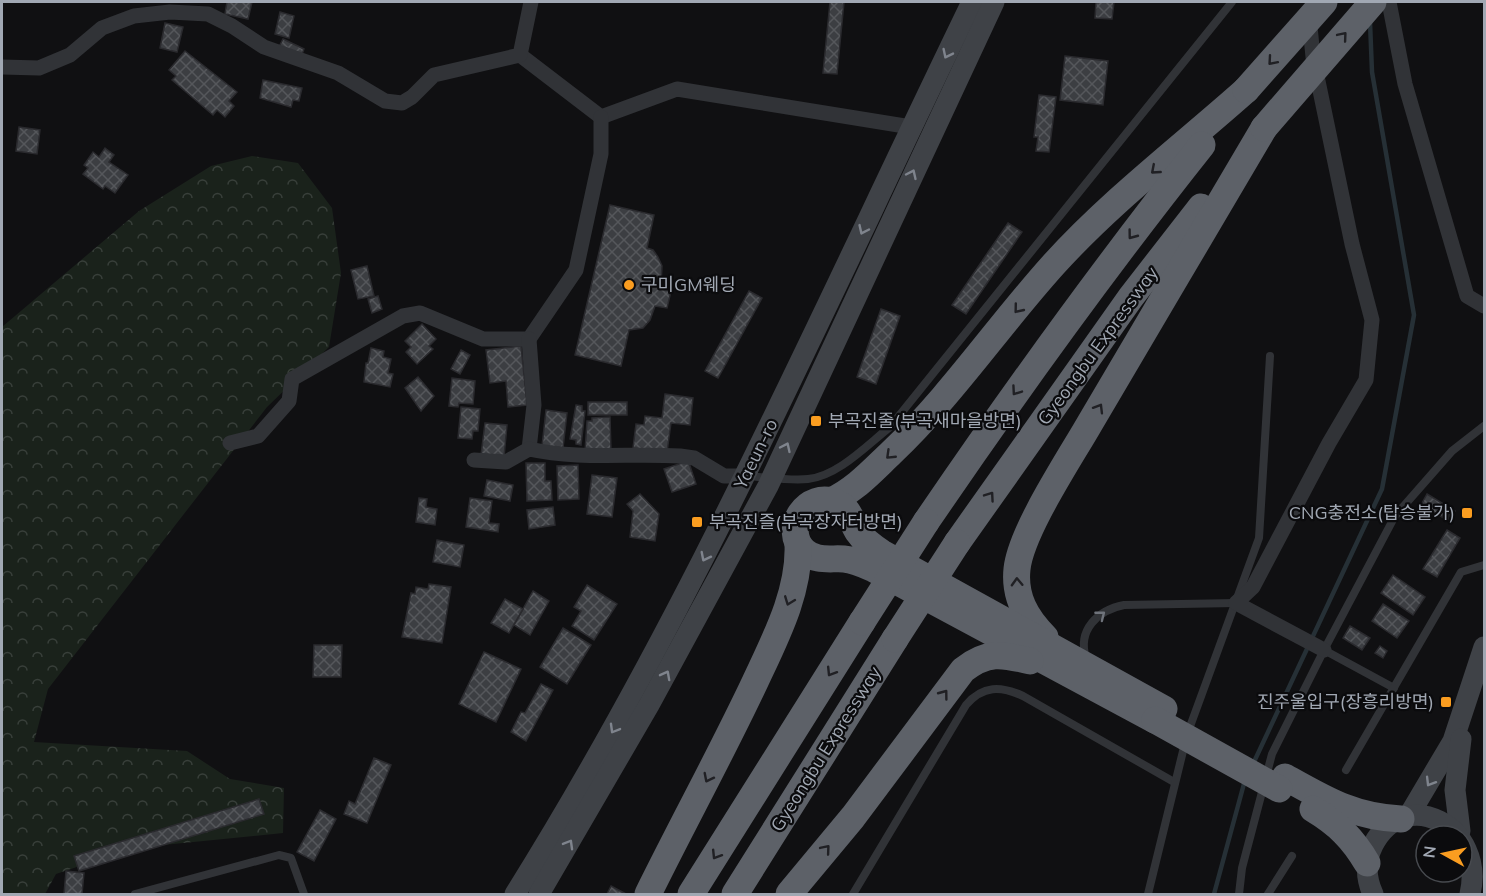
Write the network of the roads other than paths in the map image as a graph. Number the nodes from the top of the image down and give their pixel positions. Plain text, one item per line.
1 (531, 2) edge
2 (972, 2) edge
3 (994, 2) edge
4 (1232, 2) edge
5 (1308, 2) edge
6 (1324, 2) edge
7 (1373, 2) edge
8 (1389, 2) edge
9 (520, 55) junction
10 (2, 67) edge
11 (1246, 90) junction
12 (601, 117) junction
13 (911, 127) junction
14 (1264, 128) junction
15 (1485, 306) edge
16 (530, 339) junction
17 (1270, 357) dead end
18 (1485, 426) edge
19 (230, 443) dead end
20 (529, 449) junction
21 (474, 460) dead end
22 (745, 476) junction
23 (772, 477) junction
24 (831, 501) junction
25 (798, 544) junction
26 (1485, 565) edge
27 (1236, 603) junction
28 (1485, 647) edge
29 (1324, 650) junction
30 (1059, 660) junction
31 (1089, 667) junction
32 (1394, 688) junction
33 (1471, 691) junction
34 (1160, 715) junction
35 (1346, 770) dead end
36 (1174, 782) junction
37 (1282, 783) junction
38 (1405, 818) junction
39 (1448, 824) edge
40 (1459, 824) edge
41 (1474, 855) edge
42 (1292, 856) dead end
43 (1474, 880) edge
44 (1370, 885) edge
45 (135, 894) edge
46 (304, 894) edge
47 (515, 894) edge
48 (539, 894) edge
49 (648, 894) edge
50 (691, 894) edge
51 (735, 894) edge
52 (789, 894) edge
53 (853, 894) edge
54 (1148, 894) edge
55 (1239, 894) edge
56 (1268, 894) edge

1 - 9 street
2 -> 13 main road, Yaeun-ro
23 -> 3 main road, Yaeun-ro
4 - 23 lane
5 - 27 street
6 -> 11 highway, Gyeongbu Expressway, bridge
14 -> 7 highway, Gyeongbu Expressway, bridge
8 - 15 street
9 - 10 street
9 - 12 street
11 -> 24 highway
11 -> 50 highway, Gyeongbu Expressway, bridge
12 - 13 street
12 - 16 street
13 -> 22 main road, Yaeun-ro
30 -> 14 highway
51 -> 14 highway, Gyeongbu Expressway, bridge
16 - 19 street
16 - 20 street
17 - 27 lane
18 - 29 lane
20 - 21 street
20 - 22 street
22 - 23 lane
22 -> 47 main road, Yaeun-ro
48 -> 23 main road, Yaeun-ro
24 - 25 highway
24 - 30 highway
25 - 30 highway
25 -> 49 highway
26 - 32 lane
27 - 29 street
31 -> 27 lane
27 - 36 lane
28 - 33 main road
29 - 32 lane
29 - 55 lane
30 - 31 highway
30 - 34 highway
52 -> 30 highway
31 - 34 highway
32 - 35 lane
33 -> 38 main road
33 - 40 main road
34 - 37 highway, bridge
36 - 53 lane
36 - 54 lane
37 - 38 highway
37 - 44 highway
38 - 39 main road
38 - 44 main road
41 - 43 main road
42 - 56 lane
45 - 46 lane

